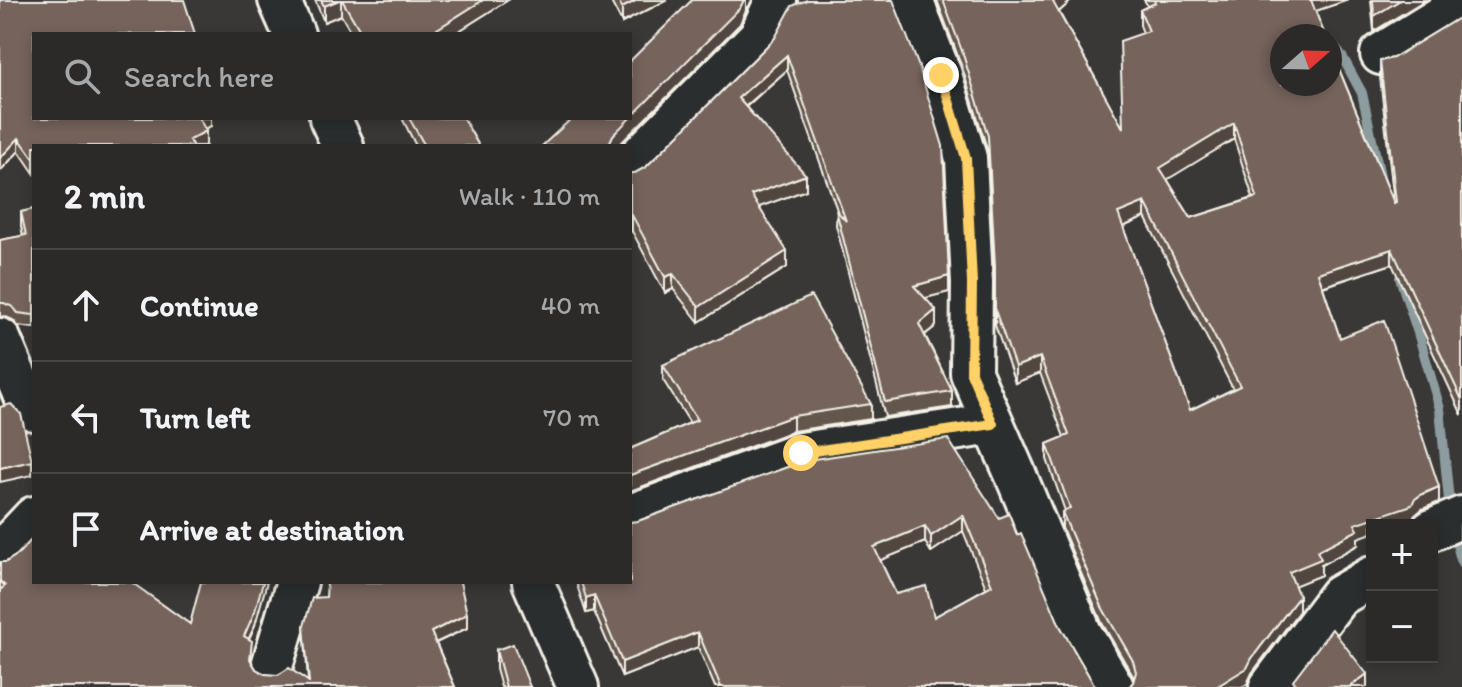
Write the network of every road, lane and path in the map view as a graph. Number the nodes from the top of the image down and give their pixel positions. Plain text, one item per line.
1 (279, 0) edge
2 (776, 0) edge
3 (912, 0) edge
4 (1462, 4) edge
5 (293, 32) edge
6 (1381, 54) dead end
7 (331, 120) edge
8 (342, 144) edge
9 (632, 164) edge
10 (0, 339) edge
11 (32, 407) edge
12 (993, 424) junction
13 (632, 514) edge
14 (32, 519) edge
15 (0, 553) edge
16 (1366, 580) edge
17 (296, 584) edge
18 (534, 584) edge
19 (272, 666) dead end
20 (578, 687) edge
21 (1113, 687) edge
22 (1270, 687) edge

1 - 5 street
2 - 9 street
3 - 12 street
4 - 6 street
7 - 8 street
10 - 11 street
12 - 13 street
12 - 21 street
14 - 15 street
16 - 22 street
17 - 19 street
18 - 20 street

